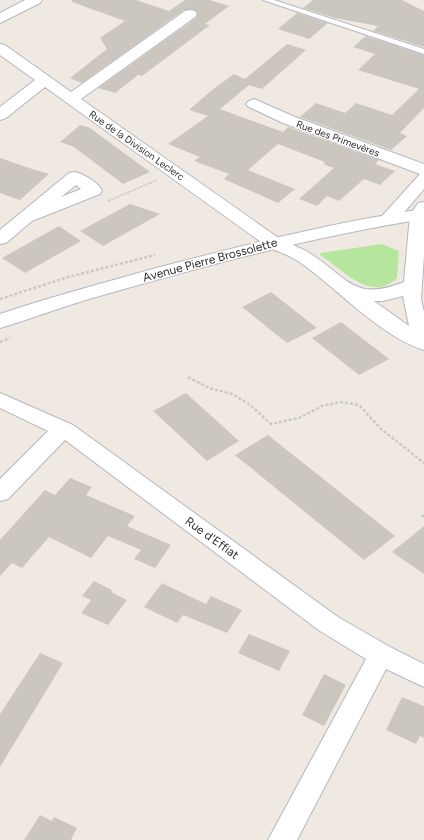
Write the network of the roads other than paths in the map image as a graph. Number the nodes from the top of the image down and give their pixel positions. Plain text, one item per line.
1 (35, 0) edge
2 (267, 0) edge
3 (190, 14) dead end
4 (0, 19) edge
5 (0, 48) edge
6 (424, 52) edge
7 (45, 80) junction
8 (72, 98) junction
9 (254, 104) dead end
10 (0, 115) edge
11 (424, 170) edge
12 (424, 178) edge
13 (422, 212) edge
14 (25, 218) dead end
15 (389, 219) junction
16 (0, 239) edge
17 (274, 243) junction
18 (413, 284) junction
19 (346, 291) junction
20 (0, 321) edge
21 (424, 342) edge
22 (0, 400) edge
23 (66, 430) junction
24 (0, 493) edge
25 (381, 655) junction
26 (424, 676) edge
27 (282, 840) edge

1 - 4 street
2 - 6 lane
3 - 8 street
5 - 7 street, Rue de la Division Leclerc
7 - 8 street, Rue de la Division Leclerc
7 - 10 street
8 - 17 street, Rue de la Division Leclerc
9 - 11 street, Rue des Primevères
12 - 15 street
13 - 15 main road, Avenue Pierre Brossolette
13 - 18 street
14 - 16 street
15 - 17 main road, Avenue Pierre Brossolette
17 - 19 street, Rue de la Division Leclerc
17 - 20 main road, Avenue Pierre Brossolette
18 - 19 street
18 - 21 street
19 - 21 street, Rue de la Division Leclerc
22 - 23 street, Rue d'Effiat
23 - 24 street
23 - 25 street, Rue d'Effiat
25 - 26 street, Rue d'Effiat
25 - 27 street

